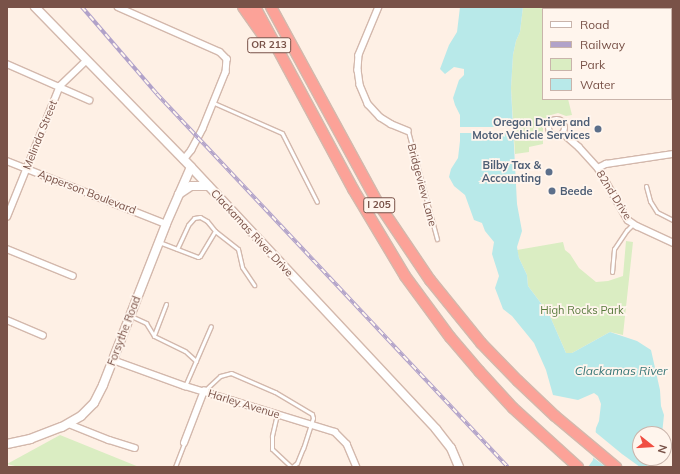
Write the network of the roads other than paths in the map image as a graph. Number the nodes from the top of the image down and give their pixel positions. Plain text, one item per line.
1 (35, 7) edge
2 (243, 7) edge
3 (255, 7) edge
4 (271, 7) edge
5 (379, 7) edge
6 (123, 8) edge
7 (86, 61) junction
8 (7, 64) edge
9 (296, 83) junction
10 (60, 86) junction
11 (88, 100) dead end
12 (214, 103) junction
13 (408, 131) joint
14 (564, 134) dead end
15 (673, 154) edge
16 (184, 160) junction
17 (7, 161) edge
18 (191, 168) junction
19 (598, 168) junction
20 (26, 169) junction
21 (208, 186) junction
22 (646, 186) dead end
23 (177, 196) junction
24 (317, 202) dead end
25 (7, 217) edge
26 (673, 220) edge
27 (166, 224) junction
28 (633, 224) junction
29 (215, 231) junction
30 (437, 239) dead end
31 (159, 242) junction
32 (673, 243) edge
33 (7, 249) edge
34 (177, 249) junction
35 (612, 272) dead end
36 (73, 276) dead end
37 (254, 285) dead end
38 (166, 304) dead end
39 (130, 316) junction
40 (7, 320) edge
41 (211, 326) dead end
42 (42, 335) dead end
43 (154, 336) junction
44 (113, 360) junction
45 (196, 361) junction
46 (185, 386) junction
47 (204, 391) junction
48 (277, 414) junction
49 (69, 424) junction
50 (311, 424) junction
51 (184, 443) joint
52 (7, 444) edge
53 (135, 448) dead end
54 (175, 467) edge
55 (291, 467) edge
56 (356, 467) edge
57 (459, 467) edge
58 (578, 467) edge
59 (616, 467) edge

1 - 7 main road, Clackamas River Drive
2 - 9 highway, OR 213
3 - 9 highway, I 205
4 - 59 highway, I 205
5 - 13 street
6 - 12 street
7 - 10 street, Melinda Street
7 - 16 main road, Clackamas River Drive
8 - 10 street
9 - 58 highway, I 205
10 - 11 street
10 - 20 street, Melinda Street
12 - 16 street
12 - 24 lane
13 - 30 lane, Bridgeview Lane
14 - 19 street, 82nd Drive
15 - 19 street
16 - 18 main road, Clackamas River Drive
17 - 20 street, Apperson Boulevard
18 - 21 main road, Clackamas River Drive
18 - 23 main road, Forsythe Road
19 - 28 street, 82nd Drive
20 - 25 street, Melinda Street
20 - 27 street, Apperson Boulevard
21 - 23 main road
21 - 57 main road, Clackamas River Drive
22 - 26 lane
23 - 27 main road, Forsythe Road
27 - 31 main road, Forsythe Road
28 - 32 street, 82nd Drive
28 - 35 lane
29 - 34 lane
29 - 34 lane
29 - 37 lane
31 - 34 lane
31 - 39 main road, Forsythe Road
33 - 36 street
38 - 43 lane
39 - 43 lane
39 - 44 main road, Forsythe Road
40 - 42 street
41 - 45 lane
43 - 45 lane
44 - 46 street, Harley Avenue
44 - 49 main road, Forsythe Road
45 - 46 lane
46 - 47 street, Harley Avenue
47 - 48 street, Harley Avenue
47 - 50 lane
47 - 51 street
48 - 50 street, Harley Avenue
48 - 55 lane
49 - 52 main road, Forsythe Road
49 - 53 street
50 - 55 lane
50 - 56 street, Harley Avenue
51 - 54 lane

